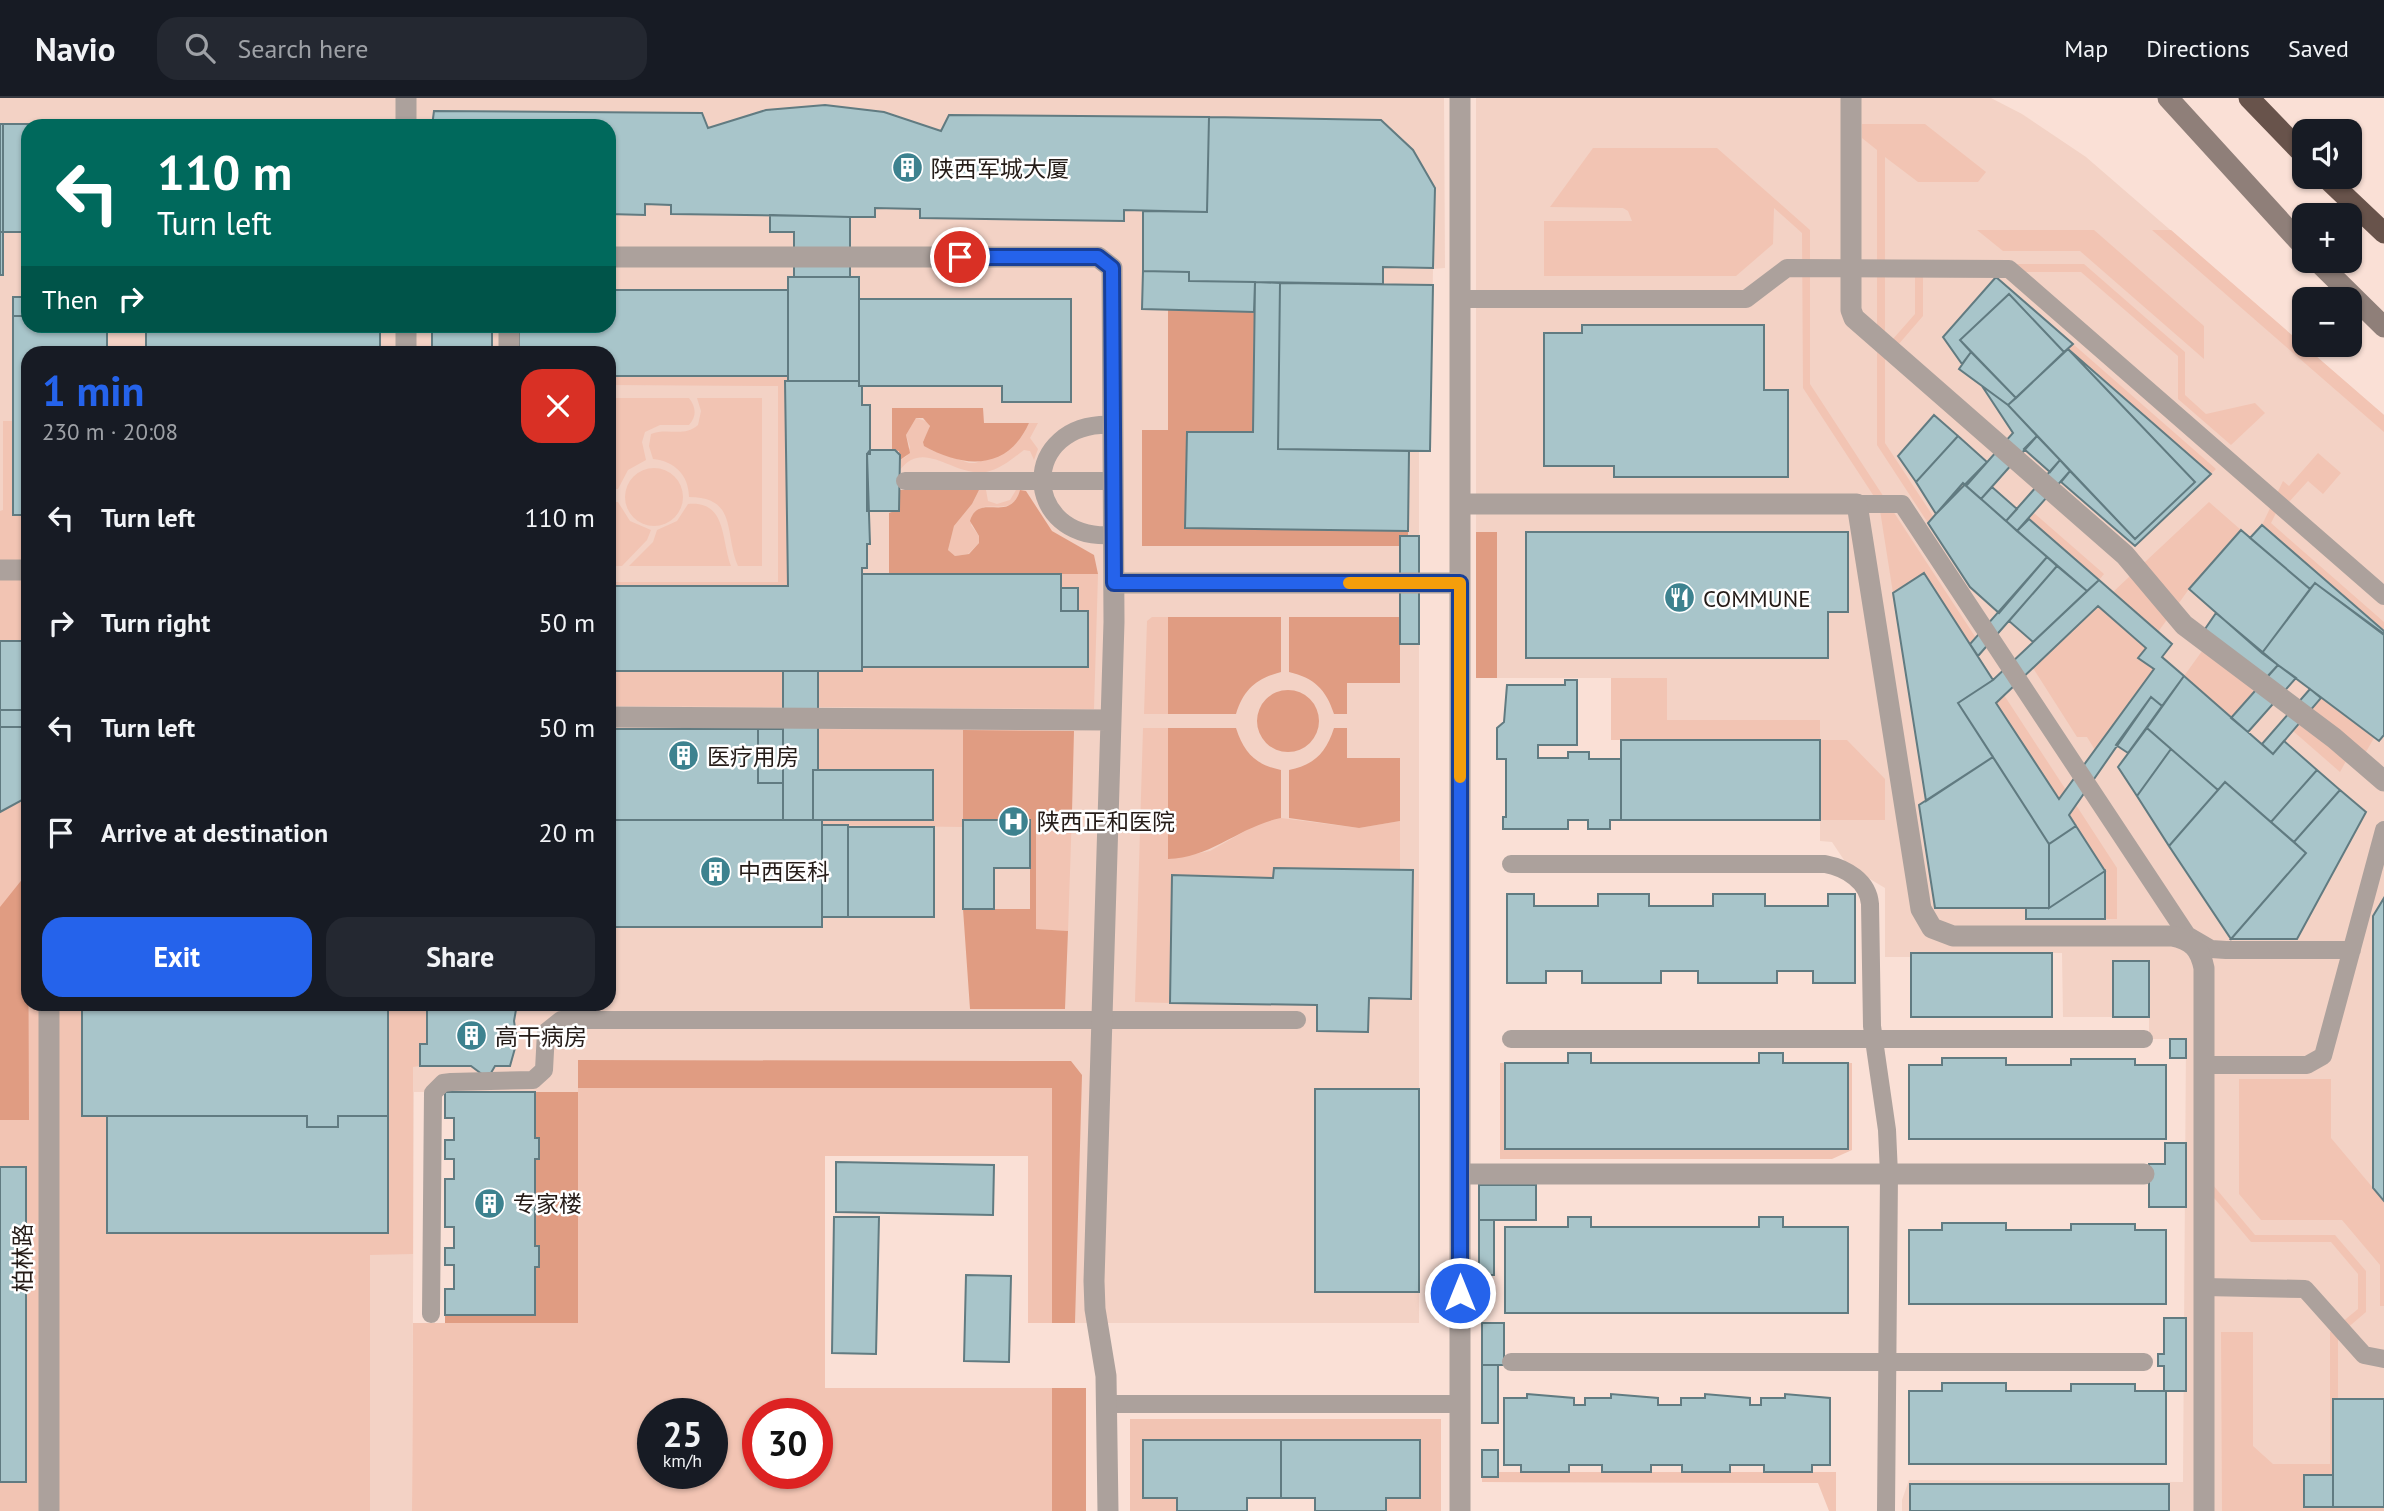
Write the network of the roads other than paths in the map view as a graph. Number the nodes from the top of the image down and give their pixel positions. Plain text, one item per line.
1 (406, 98) edge
2 (1460, 98) edge
3 (1851, 98) edge
4 (2168, 98) edge
5 (2249, 98) edge
6 (406, 119) edge
7 (2292, 143) edge
8 (2338, 189) edge
9 (2384, 233) edge
10 (2292, 234) edge
11 (616, 257) edge
12 (1851, 268) junction
13 (2329, 273) edge
14 (1460, 299) junction
15 (2384, 327) edge
16 (1114, 425) junction
17 (905, 481) dead end
18 (1043, 481) junction
19 (1114, 481) junction
20 (1460, 504) junction
21 (1857, 504) junction
22 (1114, 536) junction
23 (0, 570) edge
24 (21, 570) edge
25 (1114, 583) junction
26 (1460, 583) junction
27 (2384, 596) edge
28 (616, 718) edge
29 (1111, 720) junction
30 (2384, 780) edge
31 (2384, 830) edge
32 (1511, 864) dead end
33 (2352, 950) junction
34 (49, 1011) edge
35 (1102, 1020) junction
36 (1297, 1020) dead end
37 (1511, 1039) dead end
38 (1874, 1039) junction
39 (2144, 1039) dead end
40 (2203, 1065) junction
41 (1460, 1174) junction
42 (1889, 1174) junction
43 (2144, 1174) dead end
44 (2203, 1287) junction
45 (431, 1314) dead end
46 (2384, 1359) edge
47 (1511, 1362) dead end
48 (1889, 1362) junction
49 (2144, 1362) dead end
50 (1108, 1404) junction
51 (1460, 1404) junction
52 (49, 1511) edge
53 (1108, 1511) edge
54 (1460, 1511) edge
55 (1886, 1511) edge
56 (2203, 1511) edge

1 - 6 street
2 - 14 street
3 - 12 street
4 - 10 main road
5 - 7 highway
8 - 9 highway
11 - 16 street
12 - 14 lane
12 - 27 lane
12 - 30 street
13 - 15 main road
14 - 20 street
16 - 18 lane
16 - 19 street
17 - 18 lane
18 - 19 lane
18 - 22 lane
19 - 22 street
20 - 21 street
20 - 26 street
21 - 33 lane
21 - 40 street
22 - 25 street
23 - 24 street
25 - 26 street
25 - 29 street
26 - 41 street
28 - 29 street
29 - 35 street
31 - 33 lane
32 - 38 lane
33 - 40 lane
34 - 52 street, 柏林路
35 - 36 lane
35 - 45 lane
35 - 50 street
37 - 38 lane
38 - 39 lane
38 - 42 lane
40 - 44 street
41 - 42 street
41 - 51 street
42 - 43 street
42 - 48 lane
44 - 46 lane
44 - 56 street
47 - 48 lane
48 - 49 lane
48 - 55 lane
50 - 51 lane
50 - 53 street
51 - 54 street

